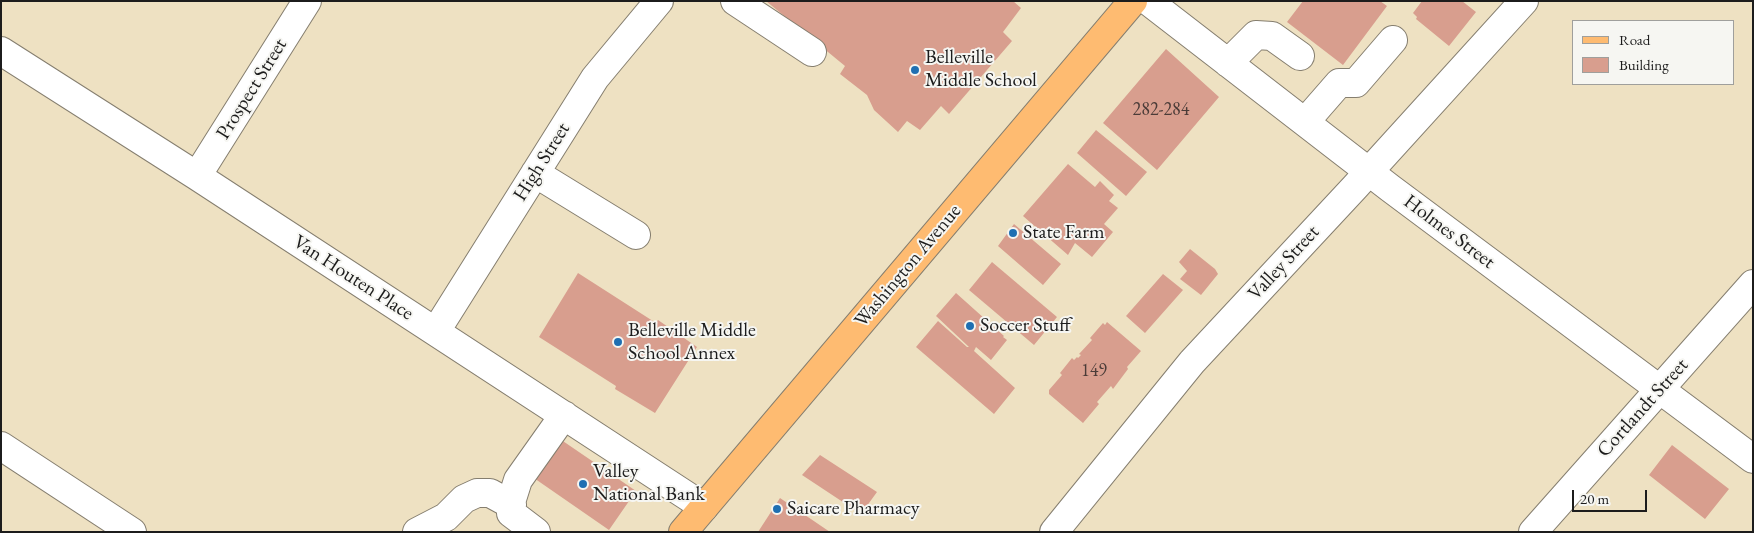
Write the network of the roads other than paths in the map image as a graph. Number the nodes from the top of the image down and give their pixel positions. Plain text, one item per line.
1 (307, 1) edge
2 (660, 1) edge
3 (735, 1) edge
4 (1133, 1) edge
5 (1148, 1) edge
6 (1524, 1) edge
7 (1393, 40) dead end
8 (1, 51) edge
9 (812, 52) dead end
10 (1300, 56) dead end
11 (1228, 63) junction
12 (1305, 122) junction
13 (1369, 172) junction
14 (535, 173) junction
15 (197, 176) junction
16 (636, 234) dead end
17 (1753, 284) edge
18 (436, 331) junction
19 (1660, 389) junction
20 (564, 415) junction
21 (1, 446) edge
22 (1753, 459) edge
23 (512, 505) junction
24 (704, 507) junction
25 (115, 527) edge
26 (429, 529) edge
27 (536, 532) edge
28 (683, 532) edge
29 (1054, 532) edge
30 (1533, 532) edge

1 - 15 street, Prospect Street
2 - 14 street, High Street
3 - 9 street
4 - 24 main road, Washington Avenue
5 - 11 street, Holmes Street
6 - 13 street, Valley Street
7 - 12 street
8 - 15 street, Van Houten Place
10 - 11 street
11 - 12 street, Holmes Street
12 - 13 street, Holmes Street
13 - 19 street, Holmes Street
13 - 29 street, Valley Street
14 - 16 street
14 - 18 street, High Street
15 - 18 street, Van Houten Place
17 - 19 street, Cortlandt Street
18 - 20 street, Van Houten Place
19 - 22 street, Holmes Street
19 - 30 street, Cortlandt Street
20 - 23 street
20 - 24 street, Van Houten Place
21 - 25 street
23 - 26 street
23 - 27 street
24 - 28 main road, Washington Avenue

